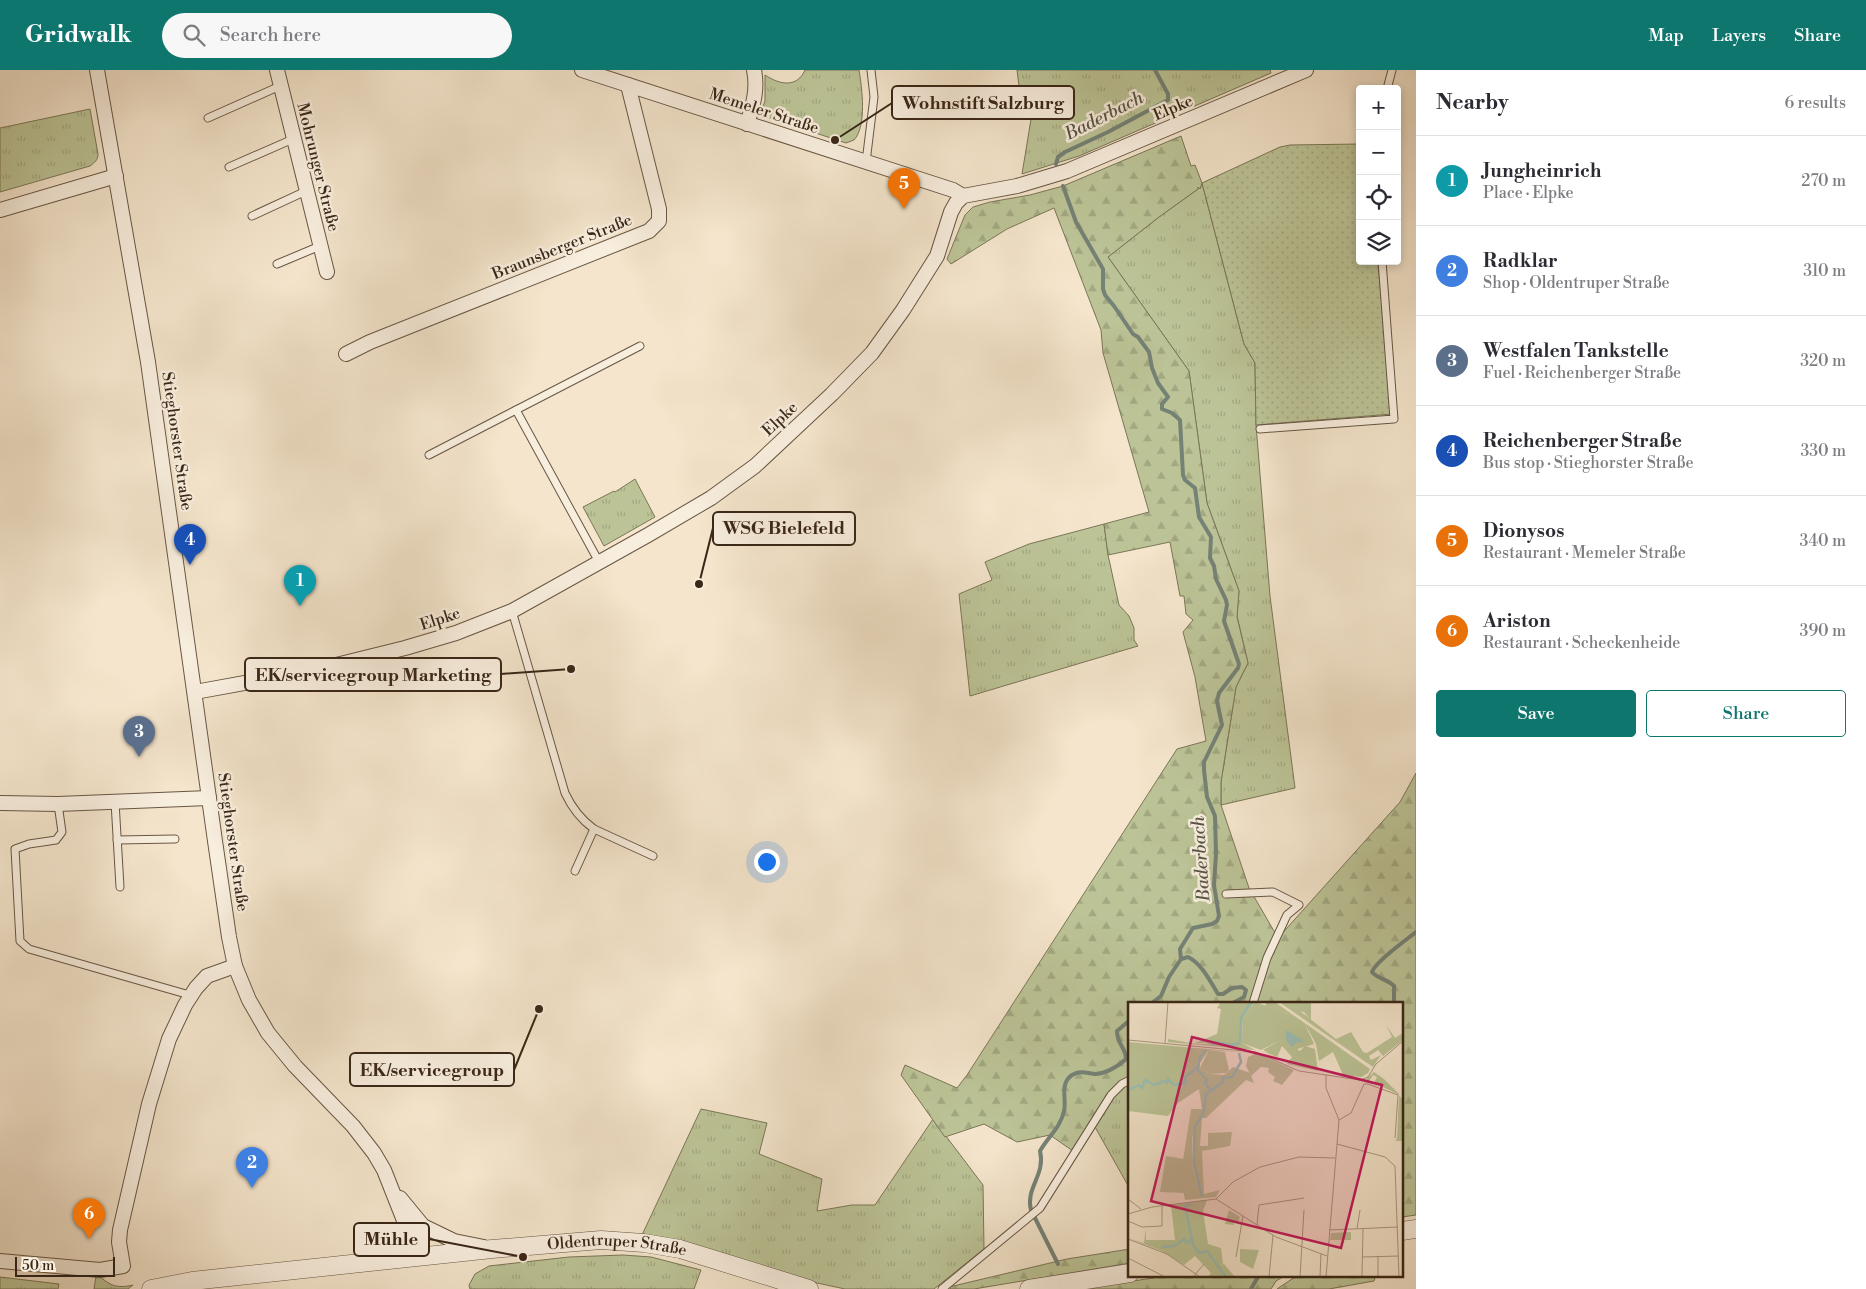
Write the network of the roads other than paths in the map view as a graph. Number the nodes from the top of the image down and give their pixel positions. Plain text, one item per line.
1 (97, 70) edge
2 (276, 70) edge
3 (582, 70) edge
4 (754, 70) edge
5 (871, 70) edge
6 (1306, 70) edge
7 (1392, 70) edge
8 (628, 85) junction
9 (1388, 85) edge
10 (280, 86) junction
11 (208, 118) dead end
12 (747, 124) junction
13 (293, 139) junction
14 (866, 162) junction
15 (229, 167) dead end
16 (116, 176) junction
17 (306, 191) junction
18 (963, 196) junction
19 (0, 210) edge
20 (252, 216) dead end
21 (320, 246) junction
22 (277, 264) dead end
23 (1382, 265) edge
24 (327, 272) dead end
25 (640, 346) dead end
26 (346, 354) dead end
27 (516, 410) junction
28 (1260, 429) dead end
29 (429, 455) dead end
30 (599, 562) junction
31 (512, 611) junction
32 (195, 692) junction
33 (209, 798) junction
34 (115, 802) junction
35 (0, 803) edge
36 (58, 804) junction
37 (594, 829) junction
38 (175, 839) dead end
39 (117, 840) junction
40 (653, 856) dead end
41 (575, 871) dead end
42 (120, 887) dead end
43 (1226, 894) dead end
44 (236, 966) junction
45 (190, 997) junction
46 (1253, 1002) edge
47 (1128, 1081) edge
48 (394, 1191) junction
49 (492, 1249) junction
50 (410, 1257) junction
51 (0, 1260) edge
52 (1128, 1273) edge
53 (151, 1289) edge
54 (809, 1289) edge
55 (942, 1289) edge
56 (1029, 1289) edge

1 - 16 street, Stieghorster Straße
2 - 10 street, Mohrunger Straße
3 - 8 street, Memeler Straße
4 - 12 street
5 - 14 lane
6 - 18 street, Elpke
7 - 9 lane
8 - 12 street, Memeler Straße
8 - 26 street, Braunsberger Straße
10 - 11 lane
10 - 13 street, Mohrunger Straße
12 - 14 street, Memeler Straße
13 - 15 lane
13 - 17 street, Mohrunger Straße
14 - 18 street, Memeler Straße
16 - 19 street
16 - 32 street, Stieghorster Straße
17 - 20 lane
17 - 21 street, Mohrunger Straße
18 - 30 street, Elpke
21 - 22 lane
21 - 24 street, Mohrunger Straße
23 - 28 lane
25 - 27 lane
27 - 29 lane
27 - 30 lane
30 - 31 street, Elpke
31 - 32 street, Elpke
31 - 37 lane
32 - 33 street, Stieghorster Straße
33 - 34 street
33 - 44 street, Stieghorster Straße
34 - 36 street
34 - 39 lane
35 - 36 street
36 - 45 lane
37 - 40 lane
37 - 41 lane
38 - 39 lane
39 - 42 lane
43 - 46 lane
44 - 45 street
44 - 48 street, Stieghorster Straße
45 - 51 street
47 - 55 lane
48 - 49 street, Stieghorster Straße
48 - 50 street, Stieghorster Straße
49 - 50 street, Oldentruper Straße
49 - 54 street, Oldentruper Straße
50 - 53 street, Oldentruper Straße
52 - 56 street

